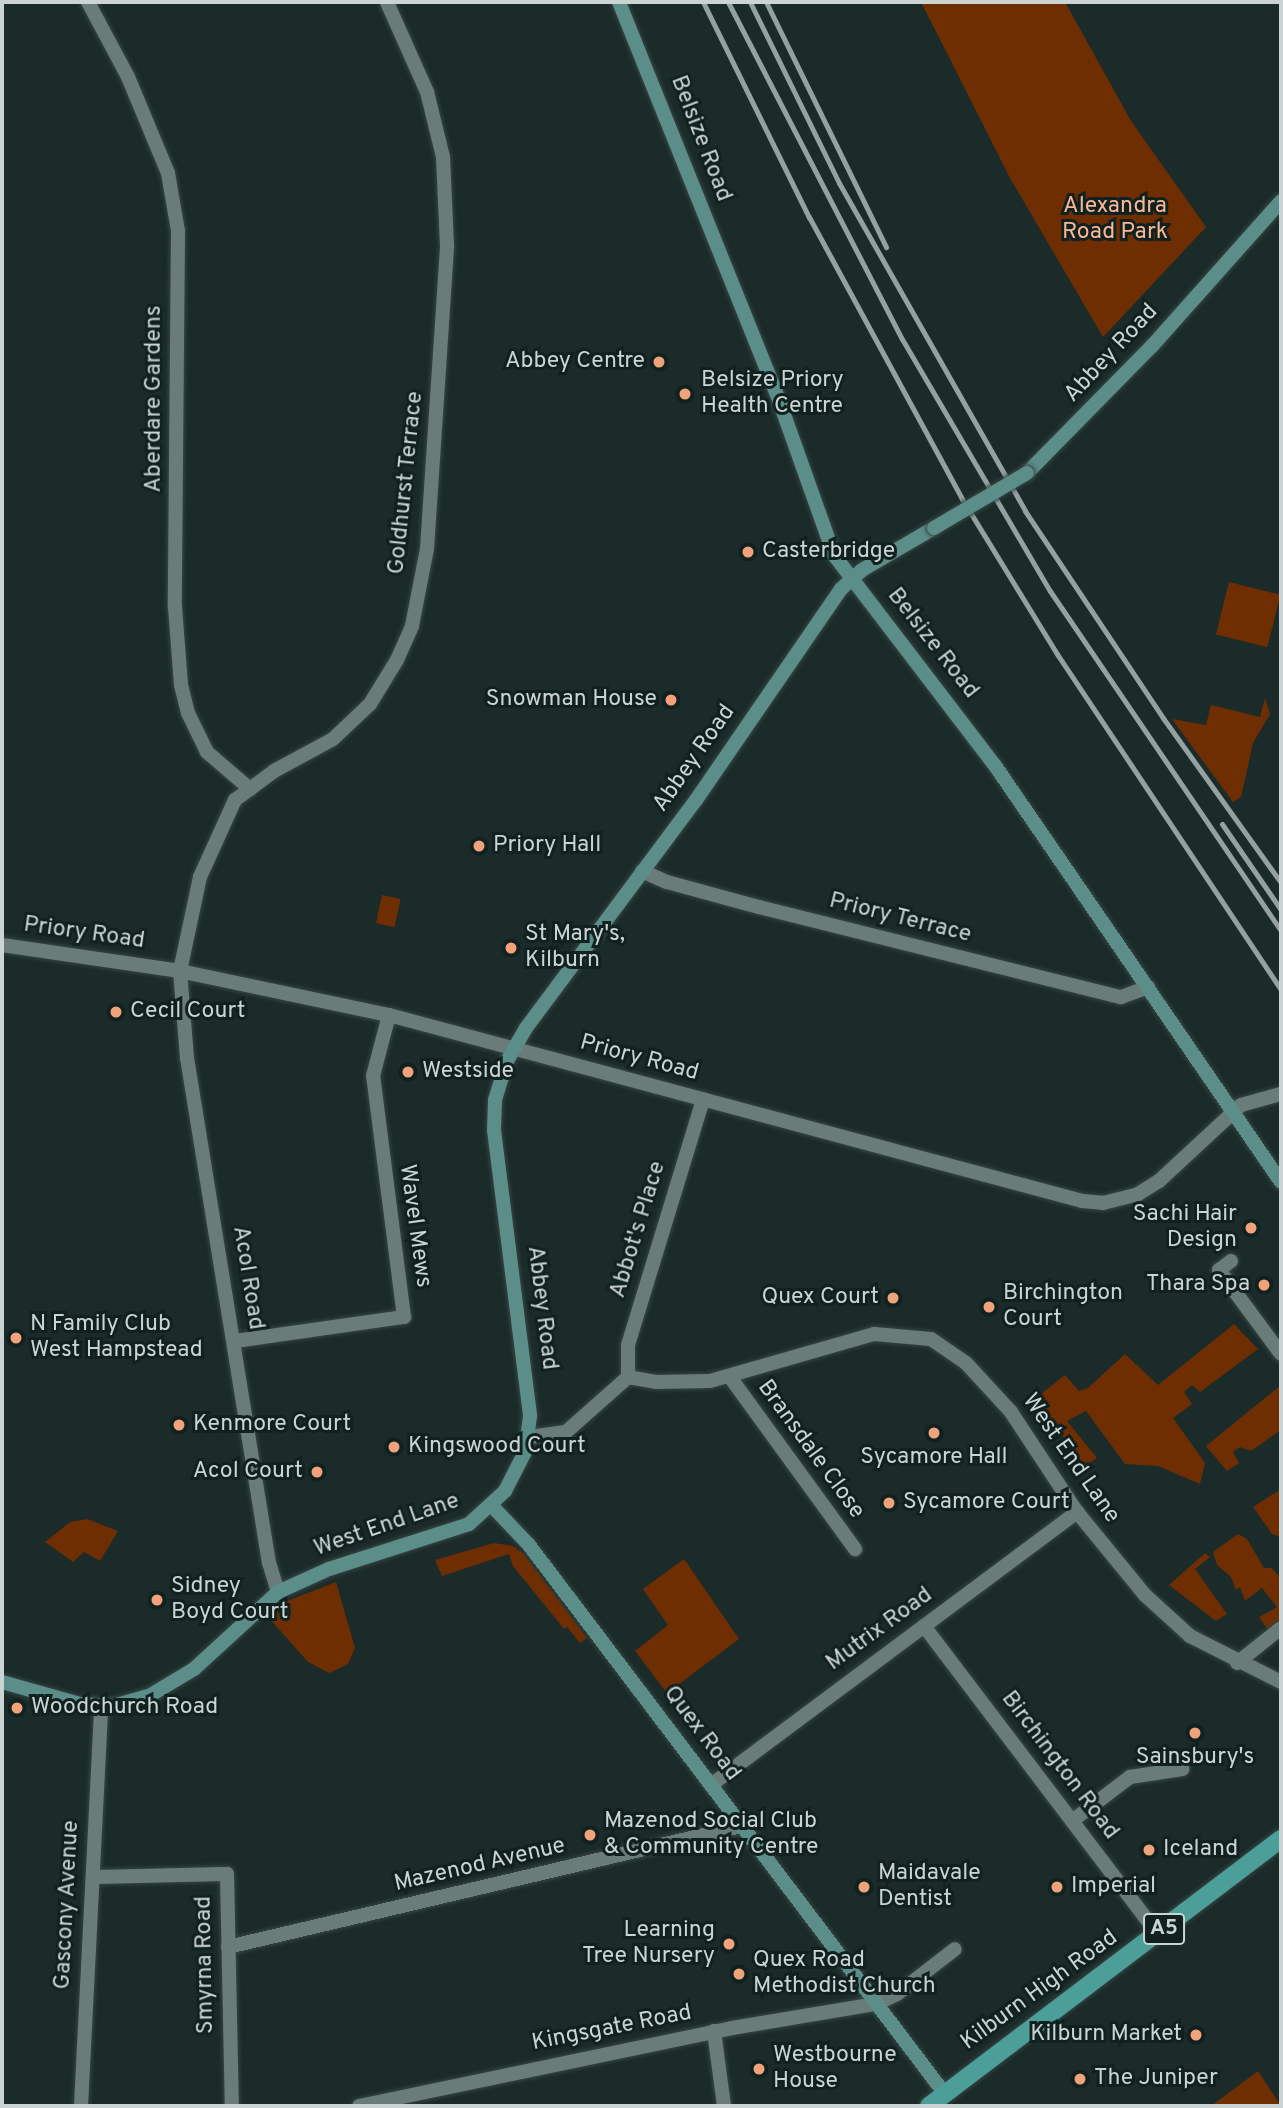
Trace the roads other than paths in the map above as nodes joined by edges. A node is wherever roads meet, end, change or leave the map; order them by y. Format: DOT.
graph roads {
  1 [pos="89,2"];
  2 [pos="387,2"];
  3 [pos="619,2"];
  4 [pos="1281,201"];
  5 [pos="851,579"];
  6 [pos="250,789"];
  7 [pos="642,871"];
  8 [pos="2,945"];
  9 [pos="180,971"];
  10 [pos="1148,986"];
  11 [pos="389,1015"];
  12 [pos="513,1049"];
  13 [pos="1281,1094"];
  14 [pos="702,1099"];
  15 [pos="1232,1114"];
  16 [pos="1281,1182"];
  17 [pos="1231,1261"];
  18 [pos="235,1341"];
  19 [pos="1281,1353"];
  20 [pos="628,1377"];
  21 [pos="730,1377"];
  22 [pos="529,1437"];
  23 [pos="492,1506"];
  24 [pos="1077,1512"];
  25 [pos="855,1549"];
  26 [pos="278,1592"];
  27 [pos="925,1626"];
  28 [pos="1281,1628"];
  29 [pos="1237,1663"];
  30 [pos="2,1682"];
  31 [pos="1281,1682"];
  32 [pos="101,1706"];
  33 [pos="1182,1769"];
  34 [pos="711,1785"];
  35 [pos="1072,1821"];
  36 [pos="742,1826"];
  37 [pos="1281,1839"];
  38 [pos="93,1878"];
  39 [pos="1158,1934"];
  40 [pos="228,1947"];
  41 [pos="955,1949"];
  42 [pos="876,2004"];
  43 [pos="714,2031"];
  44 [pos="945,2094"];
  45 [pos="81,2106"];
  46 [pos="232,2106"];
  47 [pos="359,2106"];
  48 [pos="724,2106"];
  49 [pos="929,2106"];
  1 -- 6 [label="street, Aberdare Gardens"];
  2 -- 6 [label="street, Goldhurst Terrace"];
  3 -- 5 [label="main road, Belsize Road"];
  4 -- 5 [label="main road, Abbey Road, bridge"];
  5 -- 7 [label="main road, Abbey Road"];
  5 -- 10 [label="main road, Belsize Road"];
  6 -- 9 [label="street, Goldhurst Terrace"];
  7 -- 10 [label="street, Priory Terrace"];
  7 -- 12 [label="main road, Abbey Road"];
  8 -- 9 [label="street, Priory Road"];
  9 -- 11 [label="street, Priory Road"];
  9 -- 18 [label="street, Acol Road"];
  10 -- 15 [label="main road, Belsize Road"];
  11 -- 12 [label="street, Priory Road"];
  11 -- 18 [label="street, Wavel Mews"];
  12 -- 14 [label="street, Priory Road"];
  12 -- 22 [label="main road, Abbey Road"];
  13 -- 15 [label="street, Priory Road"];
  14 -- 15 [label="street, Priory Road"];
  14 -- 20 [label="street, Abbot's Place"];
  15 -- 16 [label="main road, Belsize Road"];
  17 -- 19 [label="street"];
  18 -- 26 [label="street, Acol Road"];
  20 -- 21 [label="street, West End Lane"];
  20 -- 22 [label="street"];
  21 -- 24 [label="street, West End Lane"];
  21 -- 25 [label="street, Bransdale Close"];
  22 -- 23 [label="main road, Abbey Road"];
  23 -- 26 [label="main road, West End Lane"];
  23 -- 34 [label="main road, Quex Road"];
  24 -- 27 [label="street, Mutrix Road"];
  24 -- 29 [label="street, West End Lane"];
  26 -- 32 [label="main road, West End Lane"];
  27 -- 34 [label="street, Mutrix Road"];
  27 -- 35 [label="street, Birchington Road"];
  28 -- 29 [label="street"];
  29 -- 31 [label="street, West End Lane"];
  30 -- 32 [label="main road, West End Lane"];
  32 -- 38 [label="street, Gascony Avenue"];
  33 -- 35 [label="street"];
  34 -- 36 [label="main road, Quex Road"];
  35 -- 39 [label="street, Birchington Road"];
  36 -- 40 [label="street, Mazenod Avenue"];
  36 -- 42 [label="main road, Quex Road"];
  37 -- 39 [label="main road, Kilburn High Road / A5"];
  38 -- 40 [label="street, Smyrna Road"];
  38 -- 45 [label="street, Gascony Avenue"];
  39 -- 44 [label="main road, Kilburn High Road / A5"];
  40 -- 46 [label="street, Smyrna Road"];
  41 -- 42 [label="street"];
  42 -- 43 [label="street, Kingsgate Road"];
  42 -- 44 [label="main road, Quex Road"];
  43 -- 47 [label="street, Kingsgate Road"];
  43 -- 48 [label="street"];
  44 -- 49 [label="main road, Kilburn High Road / A5"];
}
